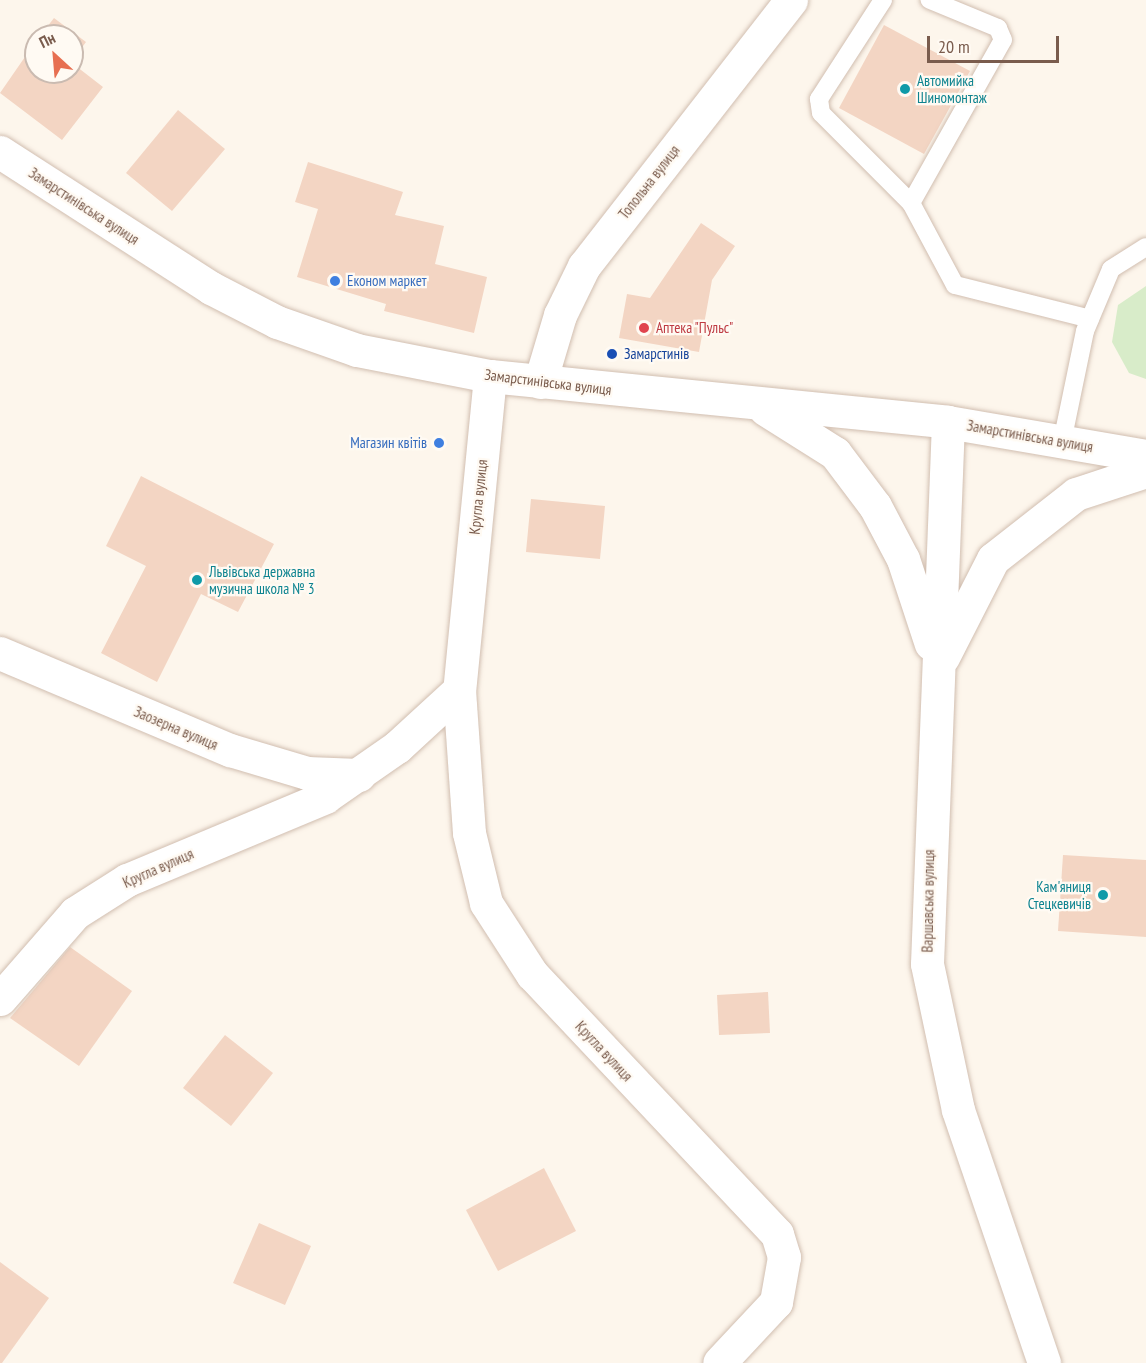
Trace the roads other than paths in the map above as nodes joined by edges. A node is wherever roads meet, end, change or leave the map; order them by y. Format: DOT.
graph roads {
  1 [pos="791,0"];
  2 [pos="883,0"];
  3 [pos="930,0"];
  4 [pos="0,152"];
  5 [pos="911,203"];
  6 [pos="1146,247"];
  7 [pos="1090,319"];
  8 [pos="490,376"];
  9 [pos="540,382"];
  10 [pos="758,405"];
  11 [pos="948,422"];
  12 [pos="1062,442"];
  13 [pos="1146,456"];
  14 [pos="1146,471"];
  15 [pos="0,653"];
  16 [pos="938,666"];
  17 [pos="459,690"];
  18 [pos="359,775"];
  19 [pos="0,999"];
  20 [pos="719,1363"];
  21 [pos="1044,1363"];
  1 -- 9 [label="main road, Топольна вулиця"];
  2 -- 5 [label="lane"];
  3 -- 5 [label="lane"];
  4 -- 8 [label="main road, Замарстинівська вулиця"];
  5 -- 7 [label="lane"];
  6 -- 7 [label="lane"];
  7 -- 12 [label="lane"];
  8 -- 9 [label="main road, Замарстинівська вулиця"];
  8 -- 17 [label="main road, Кругла вулиця"];
  9 -- 10 [label="main road, Замарстинівська вулиця"];
  10 -- 11 [label="main road, Замарстинівська вулиця"];
  10 -- 16 [label="main road"];
  11 -- 12 [label="main road, Замарстинівська вулиця"];
  11 -- 16 [label="main road, Варшавська вулиця"];
  12 -- 13 [label="main road, Замарстинівська вулиця"];
  14 -- 16 [label="main road"];
  15 -- 18 [label="main road, Заозерна вулиця"];
  16 -- 21 [label="main road, Варшавська вулиця"];
  17 -- 18 [label="main road, Кругла вулиця"];
  17 -- 20 [label="main road, Кругла вулиця"];
  18 -- 19 [label="main road, Кругла вулиця"];
}
